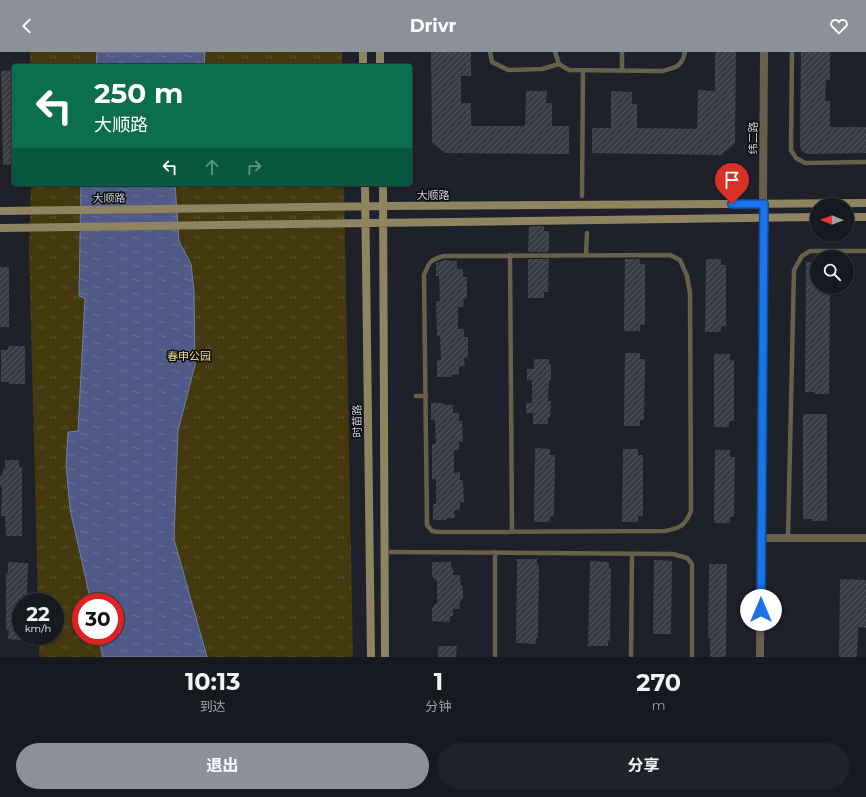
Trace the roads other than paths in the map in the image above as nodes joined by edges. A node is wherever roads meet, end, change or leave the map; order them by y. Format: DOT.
graph roads {
  1 [pos="363,52"];
  2 [pos="380,52"];
  3 [pos="490,52"];
  4 [pos="555,52"];
  5 [pos="622,52"];
  6 [pos="685,52"];
  7 [pos="764,52"];
  8 [pos="792,52"];
  9 [pos="363,64"];
  10 [pos="380,64"];
  11 [pos="559,64"];
  12 [pos="583,71"];
  13 [pos="622,71"];
  14 [pos="866,162"];
  15 [pos="365,186"];
  16 [pos="383,186"];
  17 [pos="582,196"];
  18 [pos="866,203"];
  19 [pos="764,204"];
  20 [pos="365,206"];
  21 [pos="383,206"];
  22 [pos="0,211"];
  23 [pos="854,217"];
  24 [pos="866,217"];
  25 [pos="764,218"];
  26 [pos="810,218"];
  27 [pos="366,222"];
  28 [pos="0,228"];
  29 [pos="587,233"];
  30 [pos="866,251"];
  31 [pos="510,255"];
  32 [pos="586,255"];
  33 [pos="416,396"];
  34 [pos="426,396"];
  35 [pos="512,532"];
  36 [pos="767,538"];
  37 [pos="788,538"];
  38 [pos="866,538"];
  39 [pos="391,552"];
  40 [pos="496,552"];
  41 [pos="632,554"];
  42 [pos="371,657"];
  43 [pos="385,657"];
  44 [pos="495,657"];
  45 [pos="631,657"];
  46 [pos="692,657"];
  47 [pos="760,657"];
  1 -- 9 [label="street"];
  2 -- 10 [label="street"];
  3 -- 11 [label="lane"];
  4 -- 11 [label="lane"];
  5 -- 13 [label="lane"];
  6 -- 13 [label="lane"];
  7 -- 19 [label="street, 纬二路"];
  8 -- 14 [label="lane"];
  11 -- 12 [label="lane"];
  12 -- 13 [label="lane"];
  12 -- 17 [label="lane"];
  15 -- 20 [label="street, 时苗路"];
  16 -- 21 [label="street"];
  18 -- 19 [label="street, 大顺路"];
  19 -- 21 [label="street, 大顺路"];
  19 -- 25 [label="street, 纬二路"];
  20 -- 21 [label="street, 大顺路"];
  20 -- 22 [label="street, 大顺路"];
  20 -- 27 [label="street, 时苗路"];
  21 -- 43 [label="street"];
  23 -- 24 [label="street"];
  25 -- 26 [label="street"];
  25 -- 27 [label="street"];
  25 -- 47 [label="street, 纬二路"];
  27 -- 28 [label="street"];
  27 -- 42 [label="street, 时苗路"];
  29 -- 32 [label="lane"];
  30 -- 37 [label="lane"];
  31 -- 32 [label="lane"];
  31 -- 34 [label="lane"];
  31 -- 35 [label="lane"];
  32 -- 35 [label="lane"];
  33 -- 34 [label="lane"];
  34 -- 35 [label="lane"];
  36 -- 37 [label="street"];
  37 -- 38 [label="street"];
  39 -- 40 [label="lane"];
  40 -- 41 [label="lane"];
  40 -- 44 [label="lane"];
  41 -- 45 [label="lane"];
  41 -- 46 [label="lane"];
}
